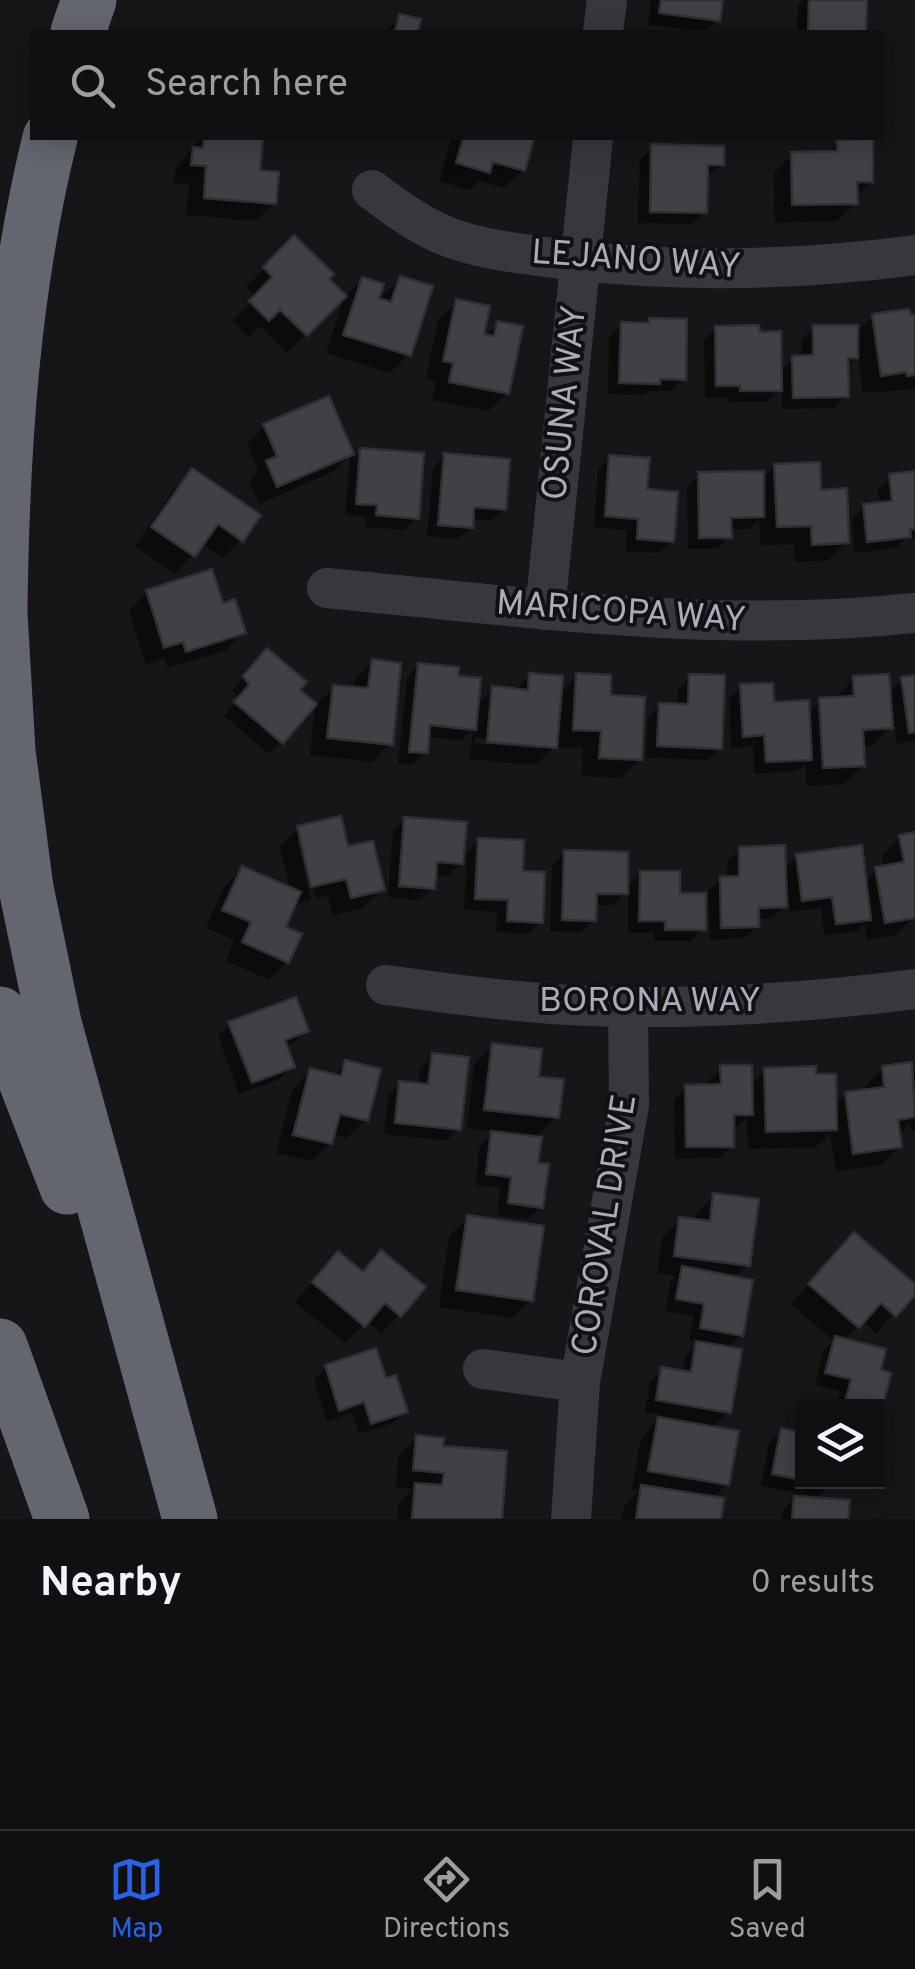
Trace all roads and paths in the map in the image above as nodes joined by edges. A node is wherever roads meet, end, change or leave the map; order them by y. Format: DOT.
graph roads {
  1 [pos="89,0"];
  2 [pos="606,0"];
  3 [pos="79,30"];
  4 [pos="603,30"];
  5 [pos="50,140"];
  6 [pos="592,140"];
  7 [pos="372,190"];
  8 [pos="915,255"];
  9 [pos="580,261"];
  10 [pos="328,588"];
  11 [pos="545,610"];
  12 [pos="0,611"];
  13 [pos="915,613"];
  14 [pos="386,986"];
  15 [pos="915,989"];
  16 [pos="628,1008"];
  17 [pos="0,1014"];
  18 [pos="0,1346"];
  19 [pos="483,1369"];
  20 [pos="580,1382"];
  21 [pos="173,1460"];
  22 [pos="62,1519"];
  23 [pos="190,1519"];
  24 [pos="571,1519"];
  1 -- 3 [label="highway"];
  2 -- 4 [label="street"];
  5 -- 12 [label="highway"];
  6 -- 9 [label="street, OSUNA WAY"];
  7 -- 9 [label="street, LEJANO WAY"];
  8 -- 9 [label="street, LEJANO WAY"];
  9 -- 11 [label="street, OSUNA WAY"];
  10 -- 11 [label="street, MARICOPA WAY"];
  11 -- 13 [label="street, MARICOPA WAY"];
  12 -- 21 [label="highway"];
  14 -- 16 [label="street, BORONA WAY"];
  15 -- 16 [label="street, BORONA WAY"];
  16 -- 20 [label="street, COROVAL DRIVE"];
  17 -- 21 [label="highway"];
  18 -- 22 [label="highway"];
  19 -- 20 [label="street, COROVAL DRIVE"];
  20 -- 24 [label="street, COROVAL DRIVE"];
  21 -- 23 [label="highway"];
}
